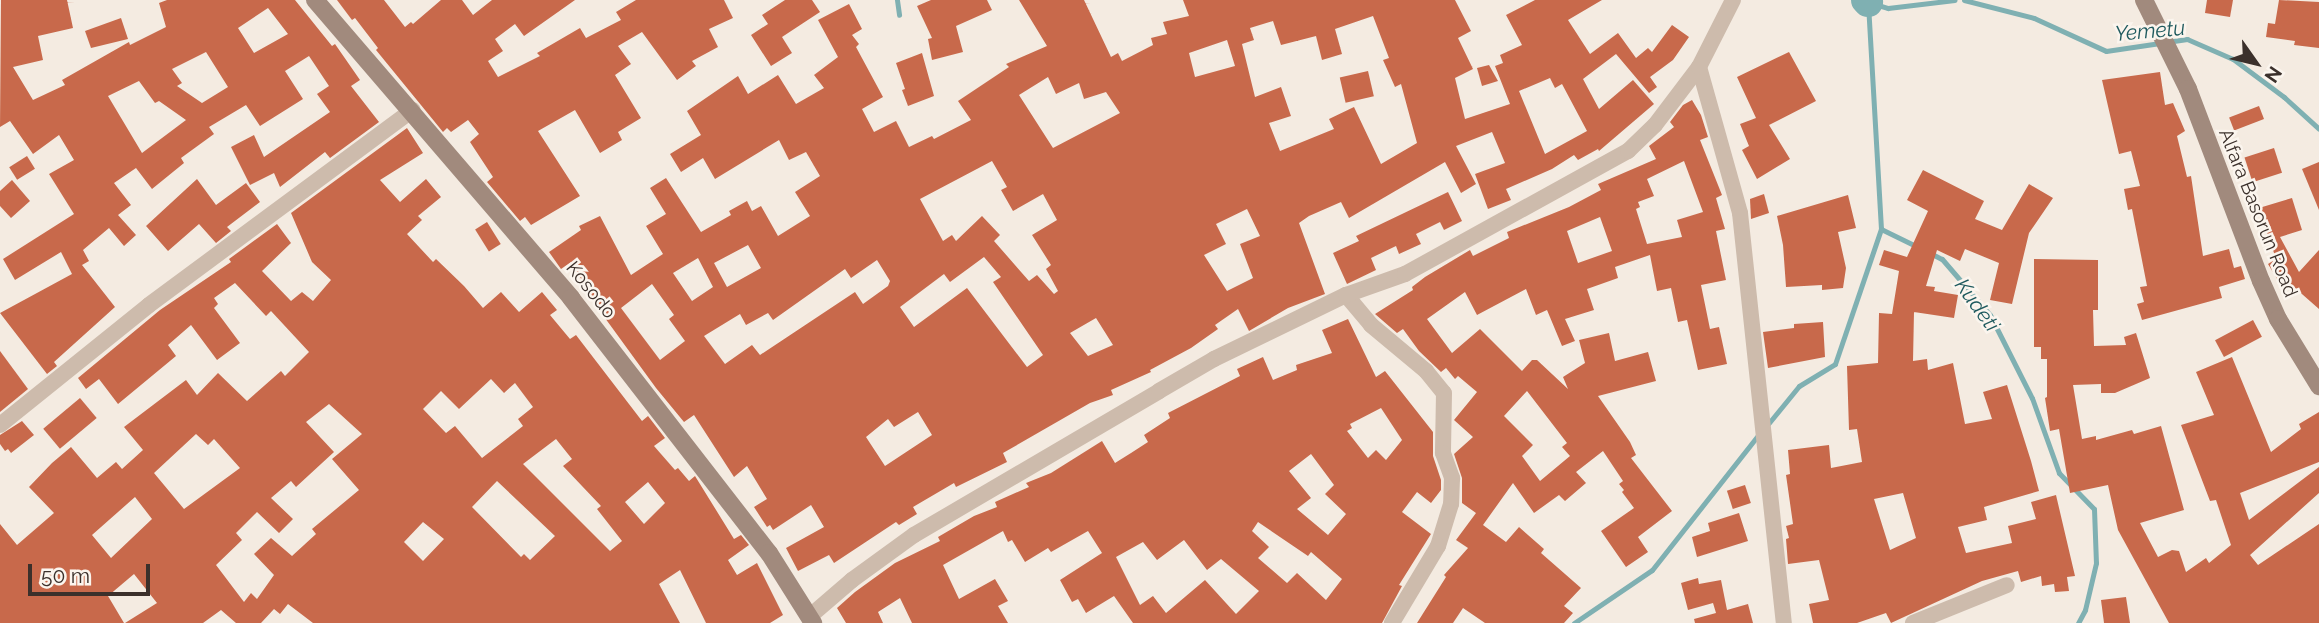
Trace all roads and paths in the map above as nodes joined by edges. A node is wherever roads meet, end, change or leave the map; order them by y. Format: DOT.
graph roads {
  1 [pos="315,0"];
  2 [pos="1733,0"];
  3 [pos="2146,3"];
  4 [pos="1699,67"];
  5 [pos="413,110"];
  6 [pos="1346,295"];
  7 [pos="2319,386"];
  8 [pos="0,425"];
  9 [pos="2007,585"];
  10 [pos="808,621"];
  11 [pos="1392,623"];
  12 [pos="1784,623"];
  13 [pos="1913,623"];
  1 -- 5 [label="main road, Kosodo"];
  2 -- 4 [label="street"];
  3 -- 7 [label="main road, Alfara Basorun Road"];
  4 -- 6 [label="street"];
  4 -- 12 [label="street"];
  5 -- 8 [label="street"];
  5 -- 10 [label="main road, Kosodo"];
  6 -- 10 [label="street"];
  6 -- 11 [label="street"];
  9 -- 13 [label="street"];
}
